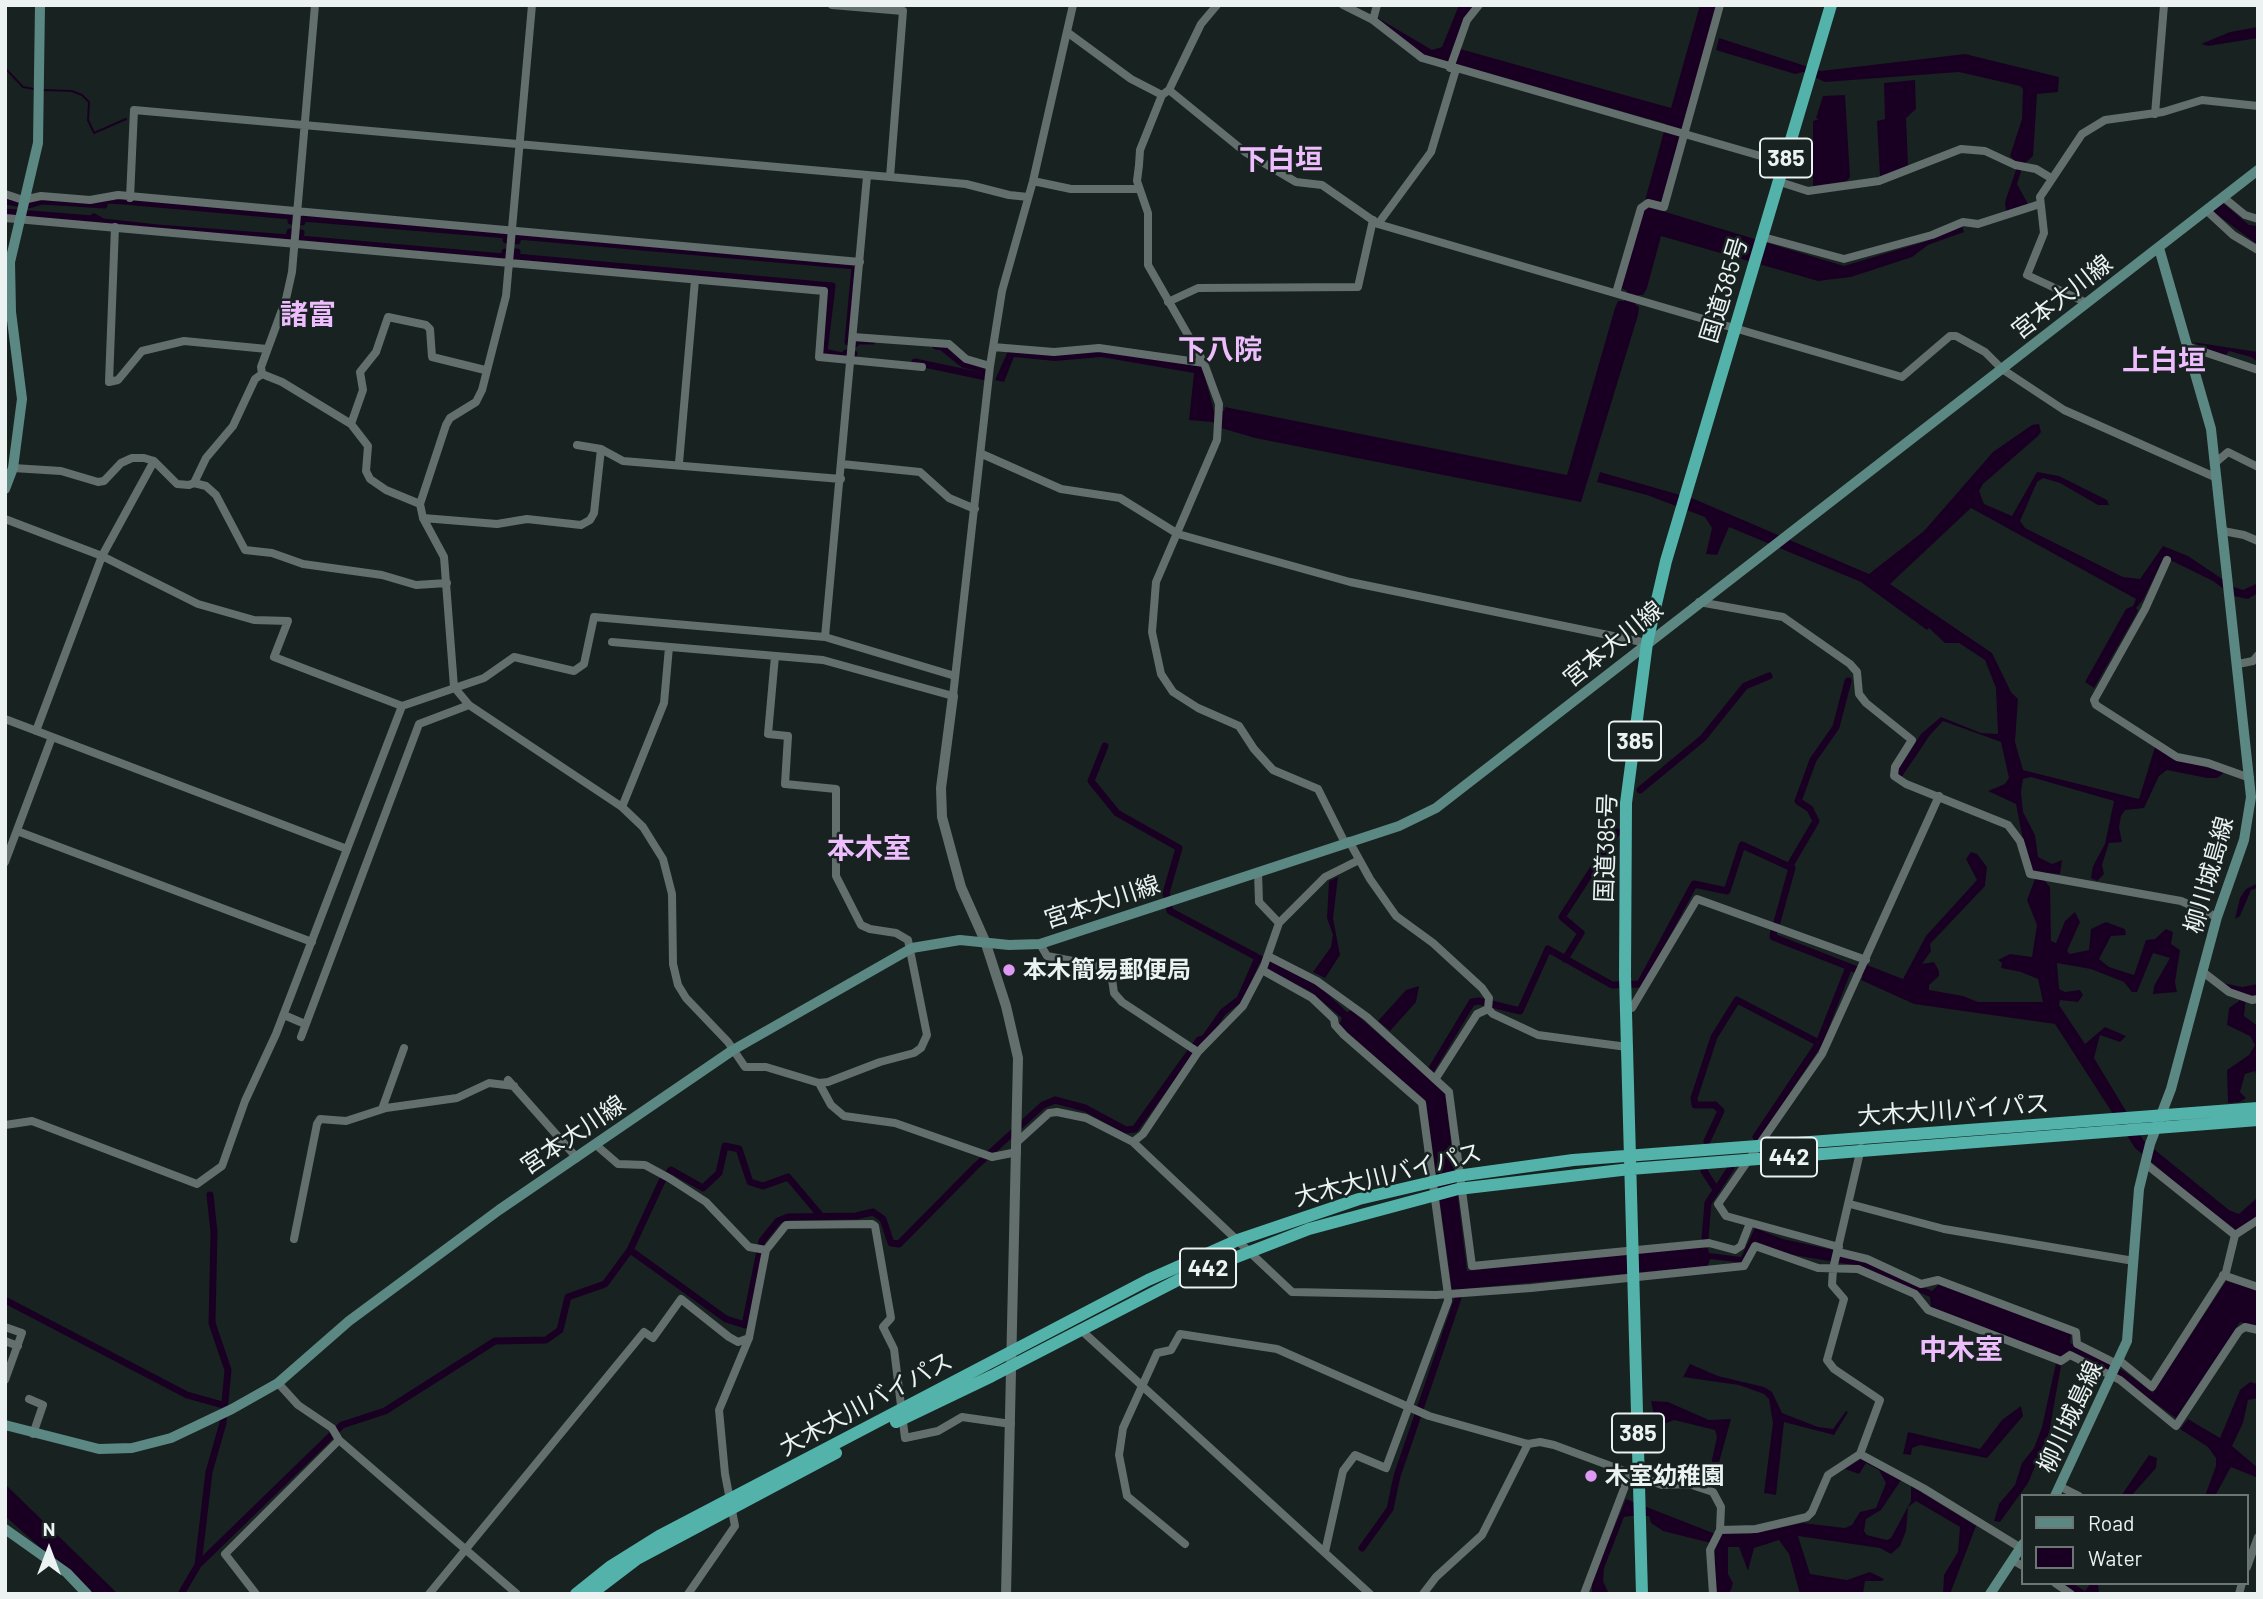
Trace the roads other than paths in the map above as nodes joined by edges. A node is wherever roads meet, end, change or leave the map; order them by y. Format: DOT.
graph roads {
  1 [pos="40,5"];
  2 [pos="315,5"];
  3 [pos="532,5"];
  4 [pos="832,5"];
  5 [pos="1073,5"];
  6 [pos="1217,5"];
  7 [pos="1343,5"];
  8 [pos="1377,5"];
  9 [pos="1479,5"];
  10 [pos="1720,5"];
  11 [pos="1831,5"];
  12 [pos="2164,5"];
  13 [pos="1373,20"];
  14 [pos="1067,32"];
  15 [pos="1453,69"];
  16 [pos="1166,92"];
  17 [pos="2258,106"];
  18 [pos="2155,114"];
  19 [pos="305,126"];
  20 [pos="1685,136"];
  21 [pos="521,145"];
  22 [pos="1785,163"];
  23 [pos="2258,170"];
  24 [pos="867,176"];
  25 [pos="890,177"];
  26 [pos="2051,178"];
  27 [pos="1033,181"];
  28 [pos="1780,182"];
  29 [pos="1139,189"];
  30 [pos="5,194"];
  31 [pos="1028,197"];
  32 [pos="2223,197"];
  33 [pos="130,198"];
  34 [pos="22,201"];
  35 [pos="2040,204"];
  36 [pos="2206,209"];
  37 [pos="297,213"];
  38 [pos="5,218"];
  39 [pos="18,218"];
  40 [pos="2258,219"];
  41 [pos="1376,222"];
  42 [pos="115,227"];
  43 [pos="512,236"];
  44 [pos="1763,237"];
  45 [pos="295,242"];
  46 [pos="2160,248"];
  47 [pos="2258,250"];
  48 [pos="510,259"];
  49 [pos="860,262"];
  50 [pos="695,280"];
  51 [pos="1618,294"];
  52 [pos="1168,302"];
  53 [pos="2087,303"];
  54 [pos="1734,328"];
  55 [pos="853,339"];
  56 [pos="993,347"];
  57 [pos="2189,347"];
  58 [pos="267,349"];
  59 [pos="850,358"];
  60 [pos="1204,363"];
  61 [pos="990,366"];
  62 [pos="922,367"];
  63 [pos="2002,369"];
  64 [pos="485,370"];
  65 [pos="2258,370"];
  66 [pos="262,373"];
  67 [pos="351,424"];
  68 [pos="577,445"];
  69 [pos="601,449"];
  70 [pos="982,454"];
  71 [pos="154,461"];
  72 [pos="679,463"];
  73 [pos="2215,463"];
  74 [pos="842,464"];
  75 [pos="2258,467"];
  76 [pos="13,468"];
  77 [pos="2217,478"];
  78 [pos="841,479"];
  79 [pos="194,483"];
  80 [pos="6,484"];
  81 [pos="420,504"];
  82 [pos="975,509"];
  83 [pos="5,519"];
  84 [pos="423,519"];
  85 [pos="2223,531"];
  86 [pos="1178,534"];
  87 [pos="2258,541"];
  88 [pos="102,556"];
  89 [pos="2167,560"];
  90 [pos="447,583"];
  91 [pos="1699,602"];
  92 [pos="825,637"];
  93 [pos="612,642"];
  94 [pos="1647,643"];
  95 [pos="669,647"];
  96 [pos="775,656"];
  97 [pos="2258,656"];
  98 [pos="2238,664"];
  99 [pos="955,676"];
  100 [pos="454,687"];
  101 [pos="953,696"];
  102 [pos="465,701"];
  103 [pos="402,706"];
  104 [pos="5,719"];
  105 [pos="36,731"];
  106 [pos="52,737"];
  107 [pos="2250,778"];
  108 [pos="1939,796"];
  109 [pos="622,807"];
  110 [pos="17,831"];
  111 [pos="1347,842"];
  112 [pos="347,849"];
  113 [pos="1359,860"];
  114 [pos="5,862"];
  115 [pos="1258,872"];
  116 [pos="2217,917"];
  117 [pos="1279,923"];
  118 [pos="985,941"];
  119 [pos="312,942"];
  120 [pos="1040,944"];
  121 [pos="912,947"];
  122 [pos="1865,962"];
  123 [pos="1265,963"];
  124 [pos="2203,972"];
  125 [pos="2258,999"];
  126 [pos="1488,1003"];
  127 [pos="1626,1003"];
  128 [pos="295,1020"];
  129 [pos="300,1037"];
  130 [pos="1627,1047"];
  131 [pos="404,1048"];
  132 [pos="1194,1049"];
  133 [pos="733,1050"];
  134 [pos="1436,1078"];
  135 [pos="819,1083"];
  136 [pos="2258,1108"];
  137 [pos="382,1109"];
  138 [pos="2162,1114"];
  139 [pos="2229,1116"];
  140 [pos="2258,1120"];
  141 [pos="5,1125"];
  142 [pos="2155,1129"];
  143 [pos="1861,1138"];
  144 [pos="1133,1142"];
  145 [pos="1017,1143"];
  146 [pos="596,1145"];
  147 [pos="1761,1145"];
  148 [pos="1861,1152"];
  149 [pos="577,1158"];
  150 [pos="1750,1160"];
  151 [pos="2146,1162"];
  152 [pos="1629,1163"];
  153 [pos="1459,1182"];
  154 [pos="1435,1187"];
  155 [pos="1850,1204"];
  156 [pos="2258,1220"];
  157 [pos="1749,1223"];
  158 [pos="2235,1235"];
  159 [pos="294,1240"];
  160 [pos="1238,1240"];
  161 [pos="762,1249"];
  162 [pos="1633,1249"];
  163 [pos="1250,1250"];
  164 [pos="1838,1250"];
  165 [pos="2134,1261"];
  166 [pos="1833,1269"];
  167 [pos="1633,1275"];
  168 [pos="2223,1275"];
  169 [pos="2258,1287"];
  170 [pos="1448,1295"];
  171 [pos="5,1327"];
  172 [pos="1081,1330"];
  173 [pos="2258,1330"];
  174 [pos="749,1338"];
  175 [pos="5,1342"];
  176 [pos="18,1346"];
  177 [pos="1013,1350"];
  178 [pos="8,1363"];
  179 [pos="1013,1365"];
  180 [pos="2115,1369"];
  181 [pos="991,1370"];
  182 [pos="5,1380"];
  183 [pos="278,1382"];
  184 [pos="1143,1387"];
  185 [pos="29,1399"];
  186 [pos="1409,1408"];
  187 [pos="902,1414"];
  188 [pos="1011,1424"];
  189 [pos="5,1425"];
  190 [pos="33,1434"];
  191 [pos="336,1434"];
  192 [pos="1528,1444"];
  193 [pos="1860,1454"];
  194 [pos="1635,1476"];
  195 [pos="2058,1491"];
  196 [pos="732,1503"];
  197 [pos="5,1529"];
  198 [pos="1720,1530"];
  199 [pos="2258,1537"];
  200 [pos="1185,1544"];
  201 [pos="2022,1546"];
  202 [pos="465,1550"];
  203 [pos="1325,1552"];
  204 [pos="2012,1560"];
  205 [pos="2249,1562"];
  206 [pos="2022,1565"];
  207 [pos="87,1594"];
  208 [pos="256,1594"];
  209 [pos="429,1594"];
  210 [pos="517,1594"];
  211 [pos="576,1594"];
  212 [pos="592,1594"];
  213 [pos="688,1594"];
  214 [pos="1006,1594"];
  215 [pos="1370,1594"];
  216 [pos="1423,1594"];
  217 [pos="1584,1594"];
  218 [pos="1642,1594"];
  219 [pos="1713,1594"];
  220 [pos="1990,1594"];
  1 -- 34 [label="main road"];
  2 -- 19 [label="street"];
  3 -- 21 [label="street"];
  4 -- 25 [label="street"];
  5 -- 14 [label="street"];
  6 -- 16 [label="street"];
  7 -- 13 [label="street"];
  8 -- 13 [label="street"];
  9 -- 15 [label="street"];
  10 -- 20 [label="street"];
  11 -- 22 [label="highway, 国道385号 / 385"];
  12 -- 18 [label="street"];
  13 -- 15 [label="street"];
  14 -- 16 [label="street"];
  14 -- 27 [label="street"];
  15 -- 20 [label="street"];
  15 -- 41 [label="street"];
  16 -- 29 [label="street"];
  16 -- 41 [label="street"];
  17 -- 18 [label="street"];
  18 -- 26 [label="street"];
  19 -- 21 [label="street"];
  19 -- 33 [label="street"];
  19 -- 37 [label="street"];
  20 -- 22 [label="street"];
  20 -- 51 [label="street"];
  21 -- 24 [label="street"];
  21 -- 43 [label="street"];
  22 -- 28 [label="highway, 国道385号 / 385"];
  23 -- 32 [label="main road"];
  24 -- 25 [label="street"];
  24 -- 49 [label="street"];
  25 -- 31 [label="street"];
  26 -- 28 [label="street"];
  26 -- 35 [label="street"];
  27 -- 29 [label="street"];
  27 -- 31 [label="street"];
  28 -- 44 [label="highway, 国道385号 / 385"];
  29 -- 52 [label="street"];
  30 -- 34 [label="street"];
  31 -- 56 [label="street"];
  32 -- 36 [label="main road"];
  32 -- 40 [label="street"];
  33 -- 34 [label="street"];
  33 -- 37 [label="street"];
  34 -- 39 [label="main road"];
  35 -- 44 [label="street"];
  35 -- 53 [label="street"];
  36 -- 46 [label="main road"];
  36 -- 47 [label="street"];
  37 -- 43 [label="street"];
  37 -- 45 [label="street"];
  38 -- 39 [label="street"];
  39 -- 42 [label="street"];
  39 -- 76 [label="main road"];
  41 -- 51 [label="street"];
  41 -- 52 [label="street"];
  42 -- 45 [label="street"];
  42 -- 58 [label="street"];
  43 -- 48 [label="street"];
  43 -- 49 [label="street"];
  44 -- 54 [label="highway, 国道385号 / 385"];
  45 -- 48 [label="street"];
  45 -- 58 [label="street"];
  46 -- 53 [label="main road, 宮本大川線"];
  46 -- 57 [label="main road, 柳川城島線"];
  48 -- 50 [label="street"];
  48 -- 64 [label="street"];
  49 -- 55 [label="street"];
  50 -- 59 [label="street"];
  50 -- 72 [label="street"];
  51 -- 54 [label="street"];
  52 -- 60 [label="street"];
  53 -- 63 [label="main road, 宮本大川線"];
  54 -- 63 [label="street"];
  54 -- 94 [label="highway, 国道385号 / 385"];
  55 -- 59 [label="street"];
  55 -- 61 [label="street"];
  56 -- 60 [label="street"];
  56 -- 61 [label="street"];
  57 -- 65 [label="street"];
  57 -- 73 [label="main road, 柳川城島線"];
  58 -- 66 [label="street"];
  59 -- 62 [label="street"];
  59 -- 74 [label="street"];
  60 -- 86 [label="street"];
  61 -- 70 [label="street"];
  63 -- 77 [label="street"];
  63 -- 91 [label="main road, 宮本大川線"];
  64 -- 67 [label="street"];
  64 -- 81 [label="street"];
  66 -- 67 [label="street"];
  66 -- 79 [label="street"];
  67 -- 81 [label="street"];
  68 -- 69 [label="street"];
  69 -- 72 [label="street"];
  69 -- 84 [label="street"];
  70 -- 82 [label="street"];
  70 -- 86 [label="street"];
  71 -- 76 [label="street"];
  71 -- 79 [label="street"];
  71 -- 88 [label="street"];
  72 -- 78 [label="street"];
  73 -- 75 [label="street"];
  73 -- 77 [label="main road, 柳川城島線"];
  74 -- 78 [label="street"];
  74 -- 82 [label="street"];
  76 -- 80 [label="main road"];
  77 -- 85 [label="main road, 柳川城島線"];
  78 -- 92 [label="street"];
  79 -- 90 [label="street"];
  81 -- 84 [label="street"];
  82 -- 99 [label="street"];
  83 -- 88 [label="street"];
  84 -- 90 [label="street"];
  85 -- 87 [label="street"];
  85 -- 98 [label="main road, 柳川城島線"];
  86 -- 94 [label="street"];
  86 -- 111 [label="street"];
  88 -- 103 [label="street"];
  88 -- 105 [label="street"];
  89 -- 107 [label="street"];
  90 -- 100 [label="street"];
  91 -- 94 [label="main road, 宮本大川線"];
  91 -- 108 [label="street"];
  92 -- 99 [label="street"];
  92 -- 100 [label="street"];
  93 -- 95 [label="street"];
  94 -- 111 [label="main road, 宮本大川線"];
  94 -- 127 [label="highway, 国道385号 / 385"];
  95 -- 96 [label="street"];
  95 -- 109 [label="street"];
  96 -- 101 [label="street"];
  96 -- 121 [label="street"];
  97 -- 98 [label="street"];
  98 -- 107 [label="main road, 柳川城島線"];
  99 -- 101 [label="street"];
  100 -- 102 [label="street"];
  100 -- 103 [label="street"];
  101 -- 118 [label="street"];
  102 -- 109 [label="street"];
  102 -- 128 [label="street"];
  103 -- 112 [label="street"];
  104 -- 105 [label="street"];
  105 -- 106 [label="street"];
  106 -- 110 [label="street"];
  106 -- 112 [label="street"];
  107 -- 116 [label="main road, 柳川城島線"];
  108 -- 116 [label="street"];
  108 -- 122 [label="street"];
  109 -- 133 [label="street"];
  110 -- 114 [label="street"];
  110 -- 119 [label="street"];
  111 -- 113 [label="street"];
  111 -- 115 [label="main road, 宮本大川線"];
  112 -- 119 [label="street"];
  113 -- 117 [label="street"];
  113 -- 126 [label="street"];
  115 -- 117 [label="street"];
  115 -- 120 [label="main road, 宮本大川線"];
  116 -- 124 [label="main road, 柳川城島線"];
  117 -- 123 [label="street"];
  118 -- 120 [label="main road, 宮本大川線"];
  118 -- 121 [label="main road, 宮本大川線"];
  118 -- 145 [label="street"];
  119 -- 128 [label="street"];
  120 -- 132 [label="street"];
  121 -- 133 [label="main road, 宮本大川線"];
  121 -- 135 [label="street"];
  122 -- 127 [label="street"];
  122 -- 147 [label="street"];
  123 -- 132 [label="street"];
  123 -- 134 [label="street"];
  123 -- 154 [label="street"];
  124 -- 125 [label="street"];
  124 -- 138 [label="main road, 柳川城島線"];
  126 -- 130 [label="street"];
  126 -- 134 [label="street"];
  127 -- 130 [label="highway, 国道385号 / 385"];
  128 -- 129 [label="street"];
  128 -- 141 [label="street"];
  130 -- 152 [label="highway, 国道385号 / 385"];
  131 -- 137 [label="street"];
  132 -- 144 [label="street"];
  133 -- 135 [label="street"];
  133 -- 146 [label="main road, 宮本大川線"];
  134 -- 153 [label="street"];
  135 -- 145 [label="street"];
  136 -- 139 [label="highway, 大木大川バイパス / 442"];
  137 -- 149 [label="street"];
  137 -- 159 [label="street"];
  138 -- 139 [label="highway, 大木大川バイパス / 442"];
  138 -- 142 [label="main road, 柳川城島線"];
  138 -- 143 [label="highway, 大木大川バイパス / 442"];
  139 -- 140 [label="highway, 大木大川バイパス / 442"];
  139 -- 142 [label="highway, 大木大川バイパス / 442"];
  142 -- 148 [label="highway, 大木大川バイパス / 442"];
  142 -- 151 [label="main road, 柳川城島線"];
  143 -- 147 [label="highway, 大木大川バイパス / 442"];
  143 -- 148 [label="street"];
  144 -- 145 [label="street"];
  144 -- 160 [label="street"];
  145 -- 177 [label="street"];
  146 -- 149 [label="main road, 宮本大川線"];
  146 -- 161 [label="street"];
  147 -- 150 [label="street"];
  147 -- 152 [label="highway, 大木大川バイパス / 442"];
  148 -- 150 [label="highway, 大木大川バイパス / 442"];
  148 -- 155 [label="street"];
  149 -- 183 [label="main road, 宮本大川線"];
  150 -- 152 [label="highway, 大木大川バイパス / 442"];
  150 -- 157 [label="street"];
  151 -- 158 [label="street"];
  151 -- 165 [label="main road, 柳川城島線"];
  152 -- 153 [label="highway, 大木大川バイパス / 442"];
  152 -- 162 [label="highway, 国道385号 / 385"];
  153 -- 154 [label="highway, 大木大川バイパス / 442"];
  153 -- 162 [label="street"];
  154 -- 160 [label="highway, 大木大川バイパス / 442"];
  154 -- 163 [label="highway, 大木大川バイパス / 442"];
  154 -- 170 [label="street"];
  155 -- 164 [label="street"];
  155 -- 165 [label="street"];
  156 -- 158 [label="street"];
  157 -- 162 [label="street"];
  157 -- 164 [label="street"];
  158 -- 168 [label="street"];
  160 -- 163 [label="street"];
  160 -- 177 [label="highway, 大木大川バイパス / 442"];
  161 -- 174 [label="street"];
  161 -- 187 [label="street"];
  162 -- 167 [label="highway, 国道385号 / 385"];
  163 -- 170 [label="street"];
  163 -- 172 [label="highway, 大木大川バイパス / 442"];
  164 -- 166 [label="street"];
  164 -- 180 [label="street"];
  165 -- 180 [label="main road, 柳川城島線"];
  166 -- 167 [label="street"];
  166 -- 180 [label="street"];
  166 -- 193 [label="street"];
  167 -- 170 [label="street"];
  167 -- 194 [label="highway, 国道385号 / 385"];
  168 -- 169 [label="street"];
  168 -- 180 [label="street"];
  170 -- 186 [label="street"];
  171 -- 176 [label="street"];
  172 -- 179 [label="highway, 大木大川バイパス / 442"];
  172 -- 184 [label="street"];
  173 -- 180 [label="street"];
  174 -- 196 [label="street"];
  174 -- 202 [label="street"];
  175 -- 176 [label="street"];
  176 -- 178 [label="street"];
  177 -- 179 [label="street"];
  177 -- 181 [label="highway, 大木大川バイパス / 442"];
  178 -- 182 [label="street"];
  179 -- 181 [label="highway, 大木大川バイパス / 442"];
  179 -- 188 [label="street"];
  180 -- 195 [label="main road, 柳川城島線"];
  181 -- 187 [label="highway, 大木大川バイパス / 442"];
  183 -- 190 [label="main road, 宮本大川線"];
  183 -- 191 [label="street"];
  184 -- 186 [label="street"];
  184 -- 200 [label="street"];
  184 -- 203 [label="street"];
  185 -- 190 [label="street"];
  186 -- 192 [label="street"];
  186 -- 203 [label="street"];
  187 -- 188 [label="street"];
  187 -- 196 [label="highway, 大木大川バイパス / 442"];
  188 -- 214 [label="street"];
  189 -- 190 [label="main road, 宮本大川線"];
  191 -- 202 [label="street"];
  191 -- 208 [label="street"];
  192 -- 194 [label="street"];
  192 -- 216 [label="street"];
  193 -- 198 [label="street"];
  193 -- 201 [label="street"];
  194 -- 198 [label="street"];
  194 -- 217 [label="street"];
  194 -- 218 [label="highway, 国道385号 / 385"];
  196 -- 211 [label="highway, 大木大川バイパス / 442"];
  196 -- 212 [label="highway, 大木大川バイパス / 442"];
  196 -- 213 [label="street"];
  197 -- 207 [label="main road"];
  198 -- 219 [label="street"];
  199 -- 205 [label="street"];
  201 -- 204 [label="main road"];
  202 -- 209 [label="street"];
  202 -- 210 [label="street"];
  203 -- 215 [label="street"];
  204 -- 206 [label="street"];
  204 -- 220 [label="main road"];
}
